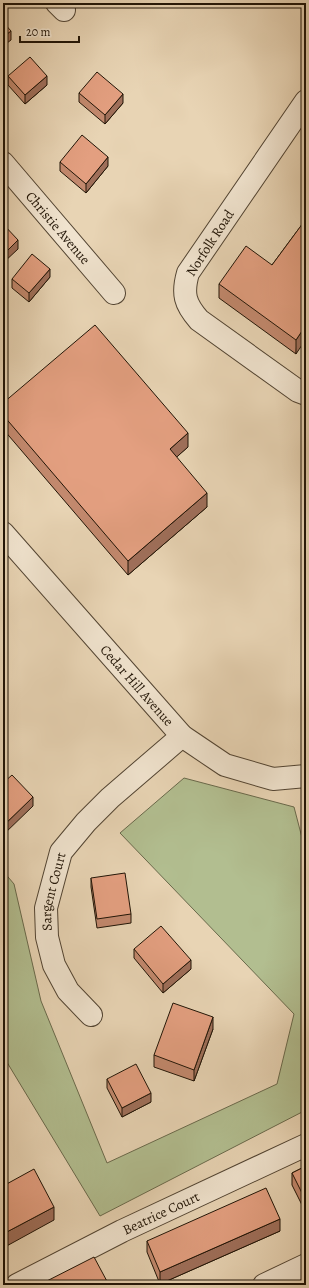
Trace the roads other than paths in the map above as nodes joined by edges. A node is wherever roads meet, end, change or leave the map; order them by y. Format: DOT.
graph roads {
  1 [pos="306,101"];
  2 [pos="3,163"];
  3 [pos="114,292"];
  4 [pos="306,394"];
  5 [pos="3,533"];
  6 [pos="182,736"];
  7 [pos="306,776"];
  8 [pos="91,1014"];
  9 [pos="306,1145"];
  10 [pos="306,1265"];
  11 [pos="18,1285"];
  12 [pos="264,1285"];
  1 -- 4 [label="street, Norfolk Road"];
  2 -- 3 [label="street, Christie Avenue"];
  5 -- 6 [label="street, Cedar Hill Avenue"];
  6 -- 7 [label="street, Cedar Hill Avenue"];
  6 -- 8 [label="street, Sargent Court"];
  9 -- 11 [label="street, Beatrice Court"];
  10 -- 12 [label="street"];
}
